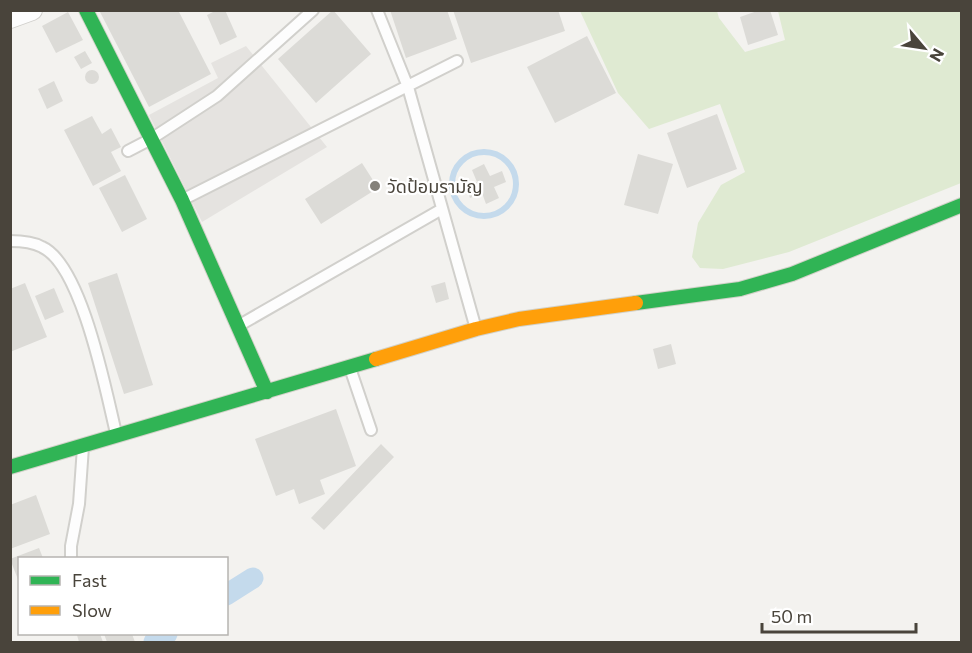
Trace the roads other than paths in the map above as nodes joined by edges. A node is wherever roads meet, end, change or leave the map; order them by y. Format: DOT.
graph roads {
  1 [pos="32,10"];
  2 [pos="86,10"];
  3 [pos="313,10"];
  4 [pos="377,10"];
  5 [pos="10,18"];
  6 [pos="457,61"];
  7 [pos="408,87"];
  8 [pos="151,139"];
  9 [pos="128,151"];
  10 [pos="182,200"];
  11 [pos="962,205"];
  12 [pos="442,209"];
  13 [pos="10,241"];
  14 [pos="238,327"];
  15 [pos="476,329"];
  16 [pos="350,367"];
  17 [pos="267,392"];
  18 [pos="371,430"];
  19 [pos="117,437"];
  20 [pos="83,446"];
  21 [pos="10,467"];
  22 [pos="71,557"];
  1 -- 5 [label="street"];
  2 -- 8 [label="main road"];
  3 -- 8 [label="lane"];
  4 -- 7 [label="lane"];
  6 -- 7 [label="lane"];
  7 -- 10 [label="lane"];
  7 -- 12 [label="lane"];
  8 -- 9 [label="lane"];
  8 -- 10 [label="main road"];
  10 -- 14 [label="main road"];
  11 -- 15 [label="main road"];
  12 -- 14 [label="lane"];
  12 -- 15 [label="lane"];
  13 -- 19 [label="lane"];
  14 -- 17 [label="main road"];
  15 -- 16 [label="main road"];
  16 -- 17 [label="main road"];
  16 -- 18 [label="lane"];
  17 -- 19 [label="main road"];
  19 -- 20 [label="main road"];
  20 -- 21 [label="main road"];
  20 -- 22 [label="lane"];
}
